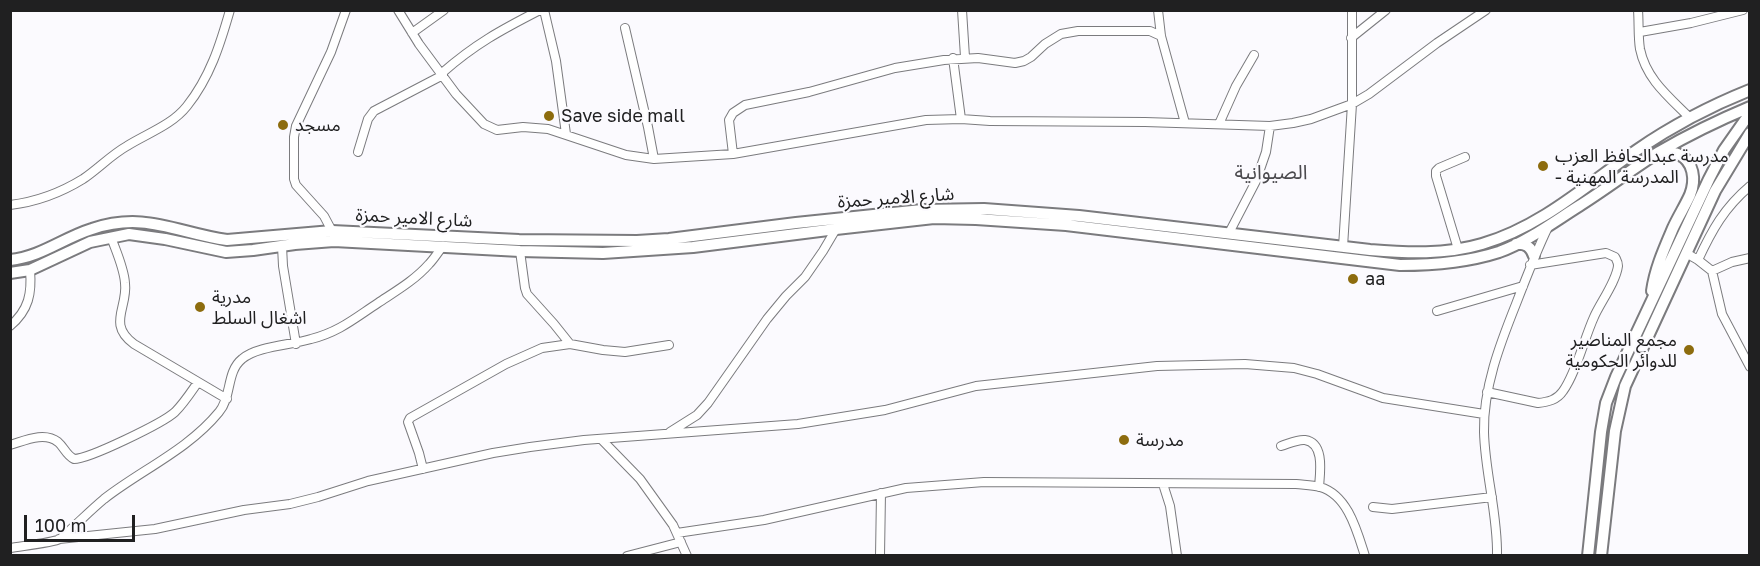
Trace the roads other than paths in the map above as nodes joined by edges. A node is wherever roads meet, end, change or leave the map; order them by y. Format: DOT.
graph roads {
  1 [pos="230,10"];
  2 [pos="398,10"];
  3 [pos="444,10"];
  4 [pos="542,10"];
  5 [pos="962,10"];
  6 [pos="1158,10"];
  7 [pos="1352,10"];
  8 [pos="1386,10"];
  9 [pos="1486,10"];
  10 [pos="1638,10"];
  11 [pos="1743,10"];
  12 [pos="346,12"];
  13 [pos="625,28"];
  14 [pos="1640,32"];
  15 [pos="412,33"];
  16 [pos="1161,36"];
  17 [pos="1351,38"];
  18 [pos="1254,55"];
  19 [pos="966,57"];
  20 [pos="954,58"];
  21 [pos="442,75"];
  22 [pos="1749,82"];
  23 [pos="1749,90"];
  24 [pos="1735,96"];
  25 [pos="1352,104"];
  26 [pos="1749,107"];
  27 [pos="1747,116"];
  28 [pos="1690,118"];
  29 [pos="961,119"];
  30 [pos="1185,123"];
  31 [pos="1219,124"];
  32 [pos="1270,126"];
  33 [pos="566,134"];
  34 [pos="1748,136"];
  35 [pos="358,152"];
  36 [pos="1659,153"];
  37 [pos="733,154"];
  38 [pos="1465,157"];
  39 [pos="654,159"];
  40 [pos="1588,185"];
  41 [pos="1749,186"];
  42 [pos="1595,196"];
  43 [pos="10,205"];
  44 [pos="1559,206"];
  45 [pos="1550,225"];
  46 [pos="836,229"];
  47 [pos="332,231"];
  48 [pos="763,233"];
  49 [pos="1230,233"];
  50 [pos="111,237"];
  51 [pos="374,237"];
  52 [pos="1516,244"];
  53 [pos="282,246"];
  54 [pos="443,246"];
  55 [pos="1343,247"];
  56 [pos="1458,249"];
  57 [pos="520,251"];
  58 [pos="1686,253"];
  59 [pos="1749,258"];
  60 [pos="10,260"];
  61 [pos="1532,260"];
  62 [pos="1698,260"];
  63 [pos="30,270"];
  64 [pos="1712,271"];
  65 [pos="10,273"];
  66 [pos="1523,286"];
  67 [pos="1651,300"];
  68 [pos="1437,311"];
  69 [pos="10,326"];
  70 [pos="296,344"];
  71 [pos="570,344"];
  72 [pos="669,345"];
  73 [pos="1749,367"];
  74 [pos="198,382"];
  75 [pos="1488,392"];
  76 [pos="227,399"];
  77 [pos="1484,414"];
  78 [pos="668,433"];
  79 [pos="602,440"];
  80 [pos="10,445"];
  81 [pos="1281,446"];
  82 [pos="423,469"];
  83 [pos="1163,484"];
  84 [pos="1319,487"];
  85 [pos="881,493"];
  86 [pos="1492,497"];
  87 [pos="1373,507"];
  88 [pos="677,533"];
  89 [pos="59,539"];
  90 [pos="681,542"];
  91 [pos="10,548"];
  92 [pos="627,555"];
  93 [pos="687,555"];
  94 [pos="880,555"];
  95 [pos="1177,555"];
  96 [pos="1365,555"];
  97 [pos="1497,555"];
  98 [pos="1588,555"];
  99 [pos="1601,555"];
  1 -- 43 [label="street"];
  2 -- 15 [label="street"];
  3 -- 15 [label="street"];
  4 -- 21 [label="street"];
  4 -- 33 [label="street"];
  5 -- 19 [label="street"];
  6 -- 16 [label="street"];
  7 -- 17 [label="street"];
  8 -- 17 [label="street"];
  9 -- 25 [label="street"];
  10 -- 14 [label="street"];
  11 -- 14 [label="street"];
  12 -- 47 [label="street"];
  13 -- 39 [label="street"];
  14 -- 28 [label="street"];
  15 -- 21 [label="street"];
  16 -- 19 [label="street"];
  16 -- 30 [label="street"];
  17 -- 25 [label="street"];
  18 -- 31 [label="street"];
  19 -- 20 [label="street"];
  20 -- 29 [label="street"];
  20 -- 37 [label="street"];
  21 -- 33 [label="street"];
  21 -- 35 [label="street"];
  22 -- 24 [label="main road"];
  23 -- 24 [label="main road, شارع الامير حمزة"];
  24 -- 28 [label="main road, شارع الامير حمزة"];
  25 -- 32 [label="street"];
  25 -- 55 [label="street"];
  26 -- 36 [label="main road, شارع الامير حمزة"];
  27 -- 67 [label="main road"];
  28 -- 40 [label="main road, شارع الامير حمزة"];
  29 -- 30 [label="street"];
  29 -- 37 [label="street"];
  30 -- 31 [label="street"];
  31 -- 32 [label="street"];
  32 -- 49 [label="street"];
  33 -- 39 [label="street"];
  34 -- 58 [label="main road"];
  36 -- 42 [label="main road, شارع الامير حمزة"];
  36 -- 67 [label="main road"];
  37 -- 39 [label="street"];
  38 -- 56 [label="street"];
  40 -- 42 [label="main road"];
  40 -- 44 [label="main road, شارع الامير حمزة"];
  41 -- 62 [label="street"];
  42 -- 45 [label="main road, شارع الامير حمزة"];
  44 -- 45 [label="street"];
  44 -- 56 [label="main road, شارع الامير حمزة"];
  45 -- 52 [label="main road, شارع الامير حمزة"];
  45 -- 61 [label="street"];
  46 -- 48 [label="main road, شارع الامير حمزة"];
  46 -- 52 [label="main road, شارع الامير حمزة"];
  46 -- 78 [label="street"];
  47 -- 51 [label="main road, شارع الامير حمزة"];
  47 -- 60 [label="main road, شارع الامير حمزة"];
  48 -- 49 [label="main road, شارع الامير حمزة"];
  48 -- 51 [label="main road, شارع الامير حمزة"];
  48 -- 57 [label="main road, شارع الامير حمزة"];
  49 -- 55 [label="main road, شارع الامير حمزة"];
  50 -- 53 [label="main road, شارع الامير حمزة"];
  50 -- 63 [label="main road, شارع الامير حمزة"];
  50 -- 74 [label="street"];
  51 -- 53 [label="main road, شارع الامير حمزة"];
  51 -- 54 [label="main road, شارع الامير حمزة"];
  52 -- 61 [label="main road"];
  53 -- 70 [label="street"];
  54 -- 57 [label="main road, شارع الامير حمزة"];
  54 -- 70 [label="street"];
  55 -- 56 [label="main road, شارع الامير حمزة"];
  57 -- 71 [label="street"];
  58 -- 62 [label="street"];
  58 -- 99 [label="main road"];
  59 -- 64 [label="street"];
  61 -- 66 [label="street"];
  61 -- 75 [label="street"];
  62 -- 64 [label="street"];
  63 -- 65 [label="main road, شارع الامير حمزة"];
  63 -- 69 [label="street"];
  64 -- 73 [label="street"];
  66 -- 68 [label="street"];
  66 -- 75 [label="street"];
  67 -- 98 [label="main road"];
  70 -- 76 [label="street"];
  71 -- 72 [label="street"];
  71 -- 82 [label="street"];
  74 -- 76 [label="street"];
  74 -- 80 [label="street"];
  75 -- 77 [label="street"];
  76 -- 89 [label="street"];
  77 -- 78 [label="street"];
  77 -- 86 [label="street"];
  78 -- 79 [label="street"];
  79 -- 82 [label="street"];
  79 -- 88 [label="street"];
  81 -- 84 [label="street"];
  82 -- 89 [label="street"];
  83 -- 84 [label="street"];
  83 -- 85 [label="street"];
  83 -- 95 [label="street"];
  84 -- 96 [label="street"];
  85 -- 88 [label="street"];
  85 -- 94 [label="street"];
  86 -- 87 [label="street"];
  86 -- 97 [label="street"];
  88 -- 90 [label="street"];
  89 -- 91 [label="street"];
  90 -- 92 [label="street"];
  90 -- 93 [label="street"];
}
